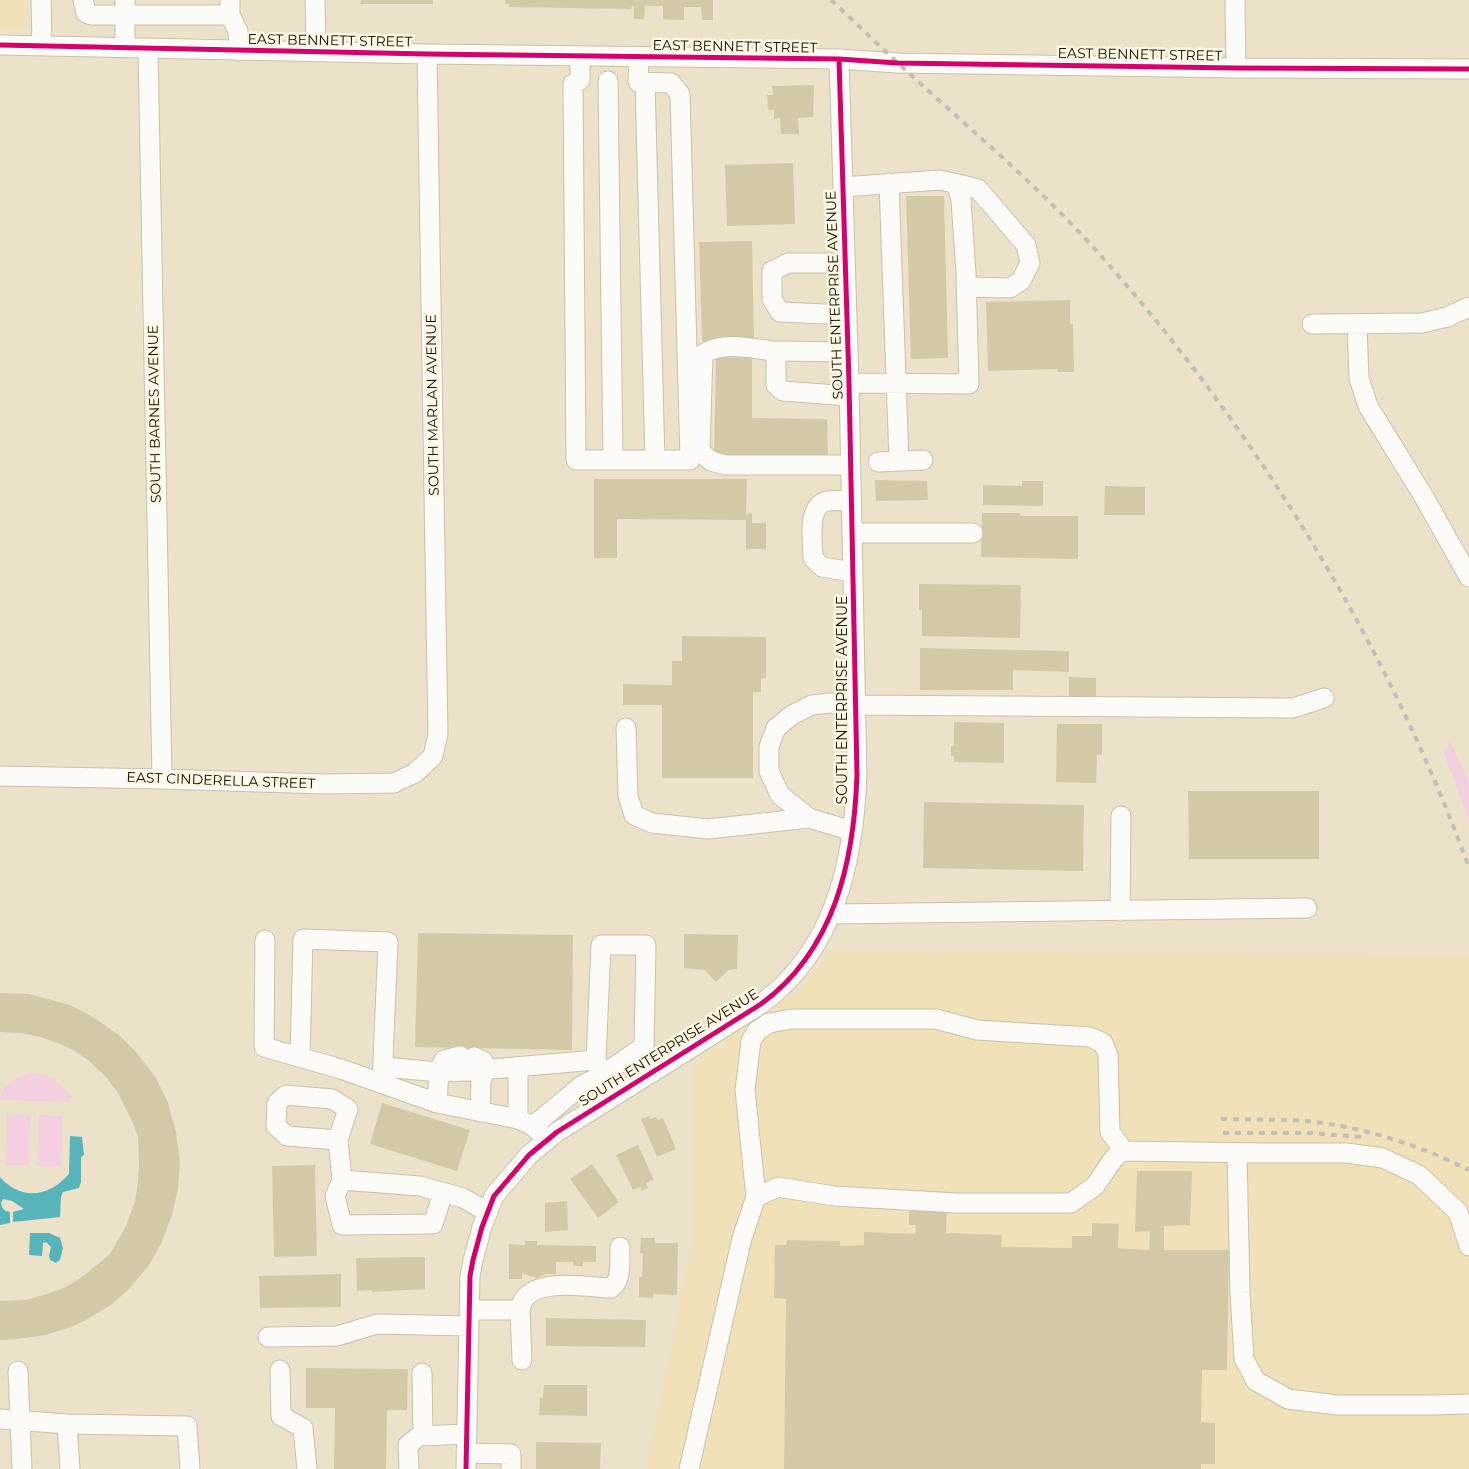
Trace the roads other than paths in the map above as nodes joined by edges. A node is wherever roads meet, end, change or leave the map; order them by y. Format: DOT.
graph roads {
  1 [pos="41,0"];
  2 [pos="83,0"];
  3 [pos="315,0"];
  4 [pos="1235,0"];
  5 [pos="125,7"];
  6 [pos="230,7"];
  7 [pos="207,8"];
  8 [pos="0,45"];
  9 [pos="42,46"];
  10 [pos="125,48"];
  11 [pos="148,49"];
  12 [pos="239,50"];
  13 [pos="316,52"];
  14 [pos="427,54"];
  15 [pos="580,56"];
  16 [pos="639,57"];
  17 [pos="839,59"];
  18 [pos="1236,68"];
  19 [pos="1469,69"];
  20 [pos="580,80"];
  21 [pos="608,81"];
  22 [pos="642,82"];
  23 [pos="889,183"];
  24 [pos="954,183"];
  25 [pos="843,187"];
  26 [pos="845,263"];
  27 [pos="966,287"];
  28 [pos="1469,307"];
  29 [pos="846,315"];
  30 [pos="1312,324"];
  31 [pos="1357,324"];
  32 [pos="779,352"];
  33 [pos="848,352"];
  34 [pos="896,384"];
  35 [pos="849,390"];
  36 [pos="613,460"];
  37 [pos="655,460"];
  38 [pos="924,460"];
  39 [pos="899,461"];
  40 [pos="878,462"];
  41 [pos="850,465"];
  42 [pos="851,501"];
  43 [pos="972,533"];
  44 [pos="852,534"];
  45 [pos="853,572"];
  46 [pos="1469,577"];
  47 [pos="1324,698"];
  48 [pos="856,706"];
  49 [pos="626,728"];
  50 [pos="433,756"];
  51 [pos="0,776"];
  52 [pos="162,779"];
  53 [pos="1122,816"];
  54 [pos="809,818"];
  55 [pos="852,831"];
  56 [pos="1307,908"];
  57 [pos="1120,911"];
  58 [pos="832,914"];
  59 [pos="265,940"];
  60 [pos="300,1057"];
  61 [pos="473,1061"];
  62 [pos="518,1067"];
  63 [pos="599,1068"];
  64 [pos="439,1072"];
  65 [pos="383,1075"];
  66 [pos="615,1096"];
  67 [pos="437,1103"];
  68 [pos="480,1112"];
  69 [pos="525,1122"];
  70 [pos="338,1140"];
  71 [pos="547,1140"];
  72 [pos="1124,1150"];
  73 [pos="1237,1153"];
  74 [pos="342,1180"];
  75 [pos="443,1193"];
  76 [pos="756,1197"];
  77 [pos="488,1212"];
  78 [pos="1469,1246"];
  79 [pos="620,1247"];
  80 [pos="520,1310"];
  81 [pos="468,1318"];
  82 [pos="268,1337"];
  83 [pos="522,1360"];
  84 [pos="280,1370"];
  85 [pos="18,1371"];
  86 [pos="422,1373"];
  87 [pos="1469,1404"];
  88 [pos="0,1419"];
  89 [pos="20,1421"];
  90 [pos="67,1424"];
  91 [pos="467,1434"];
  92 [pos="423,1435"];
  93 [pos="466,1461"];
  94 [pos="22,1469"];
  95 [pos="70,1469"];
  96 [pos="190,1469"];
  97 [pos="307,1469"];
  98 [pos="409,1469"];
  99 [pos="511,1469"];
  100 [pos="689,1469"];
  1 -- 9 [label="street"];
  2 -- 5 [label="street"];
  3 -- 13 [label="street"];
  4 -- 18 [label="street"];
  5 -- 7 [label="street"];
  5 -- 10 [label="street"];
  6 -- 7 [label="street"];
  6 -- 12 [label="street"];
  8 -- 9 [label="street, EAST BENNETT STREET"];
  9 -- 10 [label="street, EAST BENNETT STREET"];
  10 -- 11 [label="street, EAST BENNETT STREET"];
  11 -- 12 [label="street, EAST BENNETT STREET"];
  11 -- 52 [label="street, SOUTH BARNES AVENUE"];
  12 -- 13 [label="street, EAST BENNETT STREET"];
  13 -- 14 [label="street, EAST BENNETT STREET"];
  14 -- 15 [label="street, EAST BENNETT STREET"];
  14 -- 50 [label="street, SOUTH MARLAN AVENUE"];
  15 -- 16 [label="street, EAST BENNETT STREET"];
  15 -- 20 [label="street"];
  16 -- 17 [label="street, EAST BENNETT STREET"];
  16 -- 22 [label="street"];
  17 -- 18 [label="street, EAST BENNETT STREET"];
  17 -- 25 [label="street, SOUTH ENTERPRISE AVENUE"];
  18 -- 19 [label="street, EAST BENNETT STREET"];
  20 -- 21 [label="street"];
  20 -- 36 [label="street"];
  21 -- 22 [label="street"];
  21 -- 36 [label="street"];
  22 -- 37 [label="street"];
  22 -- 37 [label="street"];
  23 -- 24 [label="street"];
  23 -- 25 [label="street"];
  23 -- 34 [label="street"];
  24 -- 27 [label="street"];
  24 -- 27 [label="street"];
  25 -- 26 [label="street, SOUTH ENTERPRISE AVENUE"];
  26 -- 29 [label="street, SOUTH ENTERPRISE AVENUE"];
  26 -- 29 [label="street"];
  27 -- 34 [label="street"];
  28 -- 31 [label="street"];
  29 -- 33 [label="street, SOUTH ENTERPRISE AVENUE"];
  30 -- 31 [label="street"];
  31 -- 46 [label="street"];
  32 -- 33 [label="street"];
  32 -- 35 [label="street"];
  32 -- 41 [label="street"];
  33 -- 35 [label="street, SOUTH ENTERPRISE AVENUE"];
  34 -- 35 [label="street"];
  34 -- 39 [label="street"];
  35 -- 41 [label="street, SOUTH ENTERPRISE AVENUE"];
  36 -- 37 [label="street"];
  38 -- 39 [label="street"];
  39 -- 40 [label="street"];
  41 -- 42 [label="street, SOUTH ENTERPRISE AVENUE"];
  42 -- 44 [label="street, SOUTH ENTERPRISE AVENUE"];
  42 -- 45 [label="street"];
  43 -- 44 [label="street"];
  44 -- 45 [label="street, SOUTH ENTERPRISE AVENUE"];
  45 -- 48 [label="street, SOUTH ENTERPRISE AVENUE"];
  47 -- 48 [label="street"];
  48 -- 54 [label="street"];
  48 -- 55 [label="street, SOUTH ENTERPRISE AVENUE"];
  49 -- 54 [label="street"];
  50 -- 52 [label="street, EAST CINDERELLA STREET"];
  51 -- 52 [label="street, EAST CINDERELLA STREET"];
  53 -- 57 [label="street"];
  54 -- 55 [label="street"];
  55 -- 58 [label="street, SOUTH ENTERPRISE AVENUE"];
  56 -- 57 [label="street"];
  57 -- 58 [label="street"];
  58 -- 66 [label="street, SOUTH ENTERPRISE AVENUE"];
  59 -- 60 [label="street"];
  60 -- 65 [label="street"];
  60 -- 65 [label="street"];
  61 -- 62 [label="street"];
  61 -- 64 [label="street"];
  61 -- 64 [label="street"];
  61 -- 68 [label="street"];
  62 -- 63 [label="street"];
  62 -- 69 [label="street"];
  63 -- 63 [label="street"];
  63 -- 66 [label="street"];
  63 -- 69 [label="street"];
  64 -- 65 [label="street"];
  64 -- 67 [label="street"];
  65 -- 67 [label="street"];
  66 -- 71 [label="street, SOUTH ENTERPRISE AVENUE"];
  67 -- 68 [label="street"];
  68 -- 69 [label="street"];
  69 -- 71 [label="street"];
  70 -- 74 [label="street"];
  71 -- 77 [label="street, SOUTH ENTERPRISE AVENUE"];
  72 -- 73 [label="street"];
  72 -- 76 [label="street"];
  72 -- 76 [label="street"];
  73 -- 78 [label="street"];
  73 -- 87 [label="street"];
  74 -- 75 [label="street"];
  74 -- 75 [label="street"];
  75 -- 77 [label="street"];
  76 -- 100 [label="street"];
  77 -- 81 [label="street, SOUTH ENTERPRISE AVENUE"];
  79 -- 80 [label="street"];
  80 -- 81 [label="street"];
  80 -- 83 [label="street"];
  81 -- 82 [label="street"];
  81 -- 91 [label="street, SOUTH ENTERPRISE AVENUE"];
  84 -- 97 [label="street"];
  85 -- 89 [label="street"];
  86 -- 92 [label="street"];
  88 -- 89 [label="street"];
  89 -- 90 [label="street"];
  89 -- 94 [label="street"];
  90 -- 95 [label="street"];
  90 -- 96 [label="street"];
  91 -- 92 [label="street"];
  91 -- 93 [label="street, SOUTH ENTERPRISE AVENUE"];
  92 -- 98 [label="street"];
  93 -- 99 [label="street"];
}
